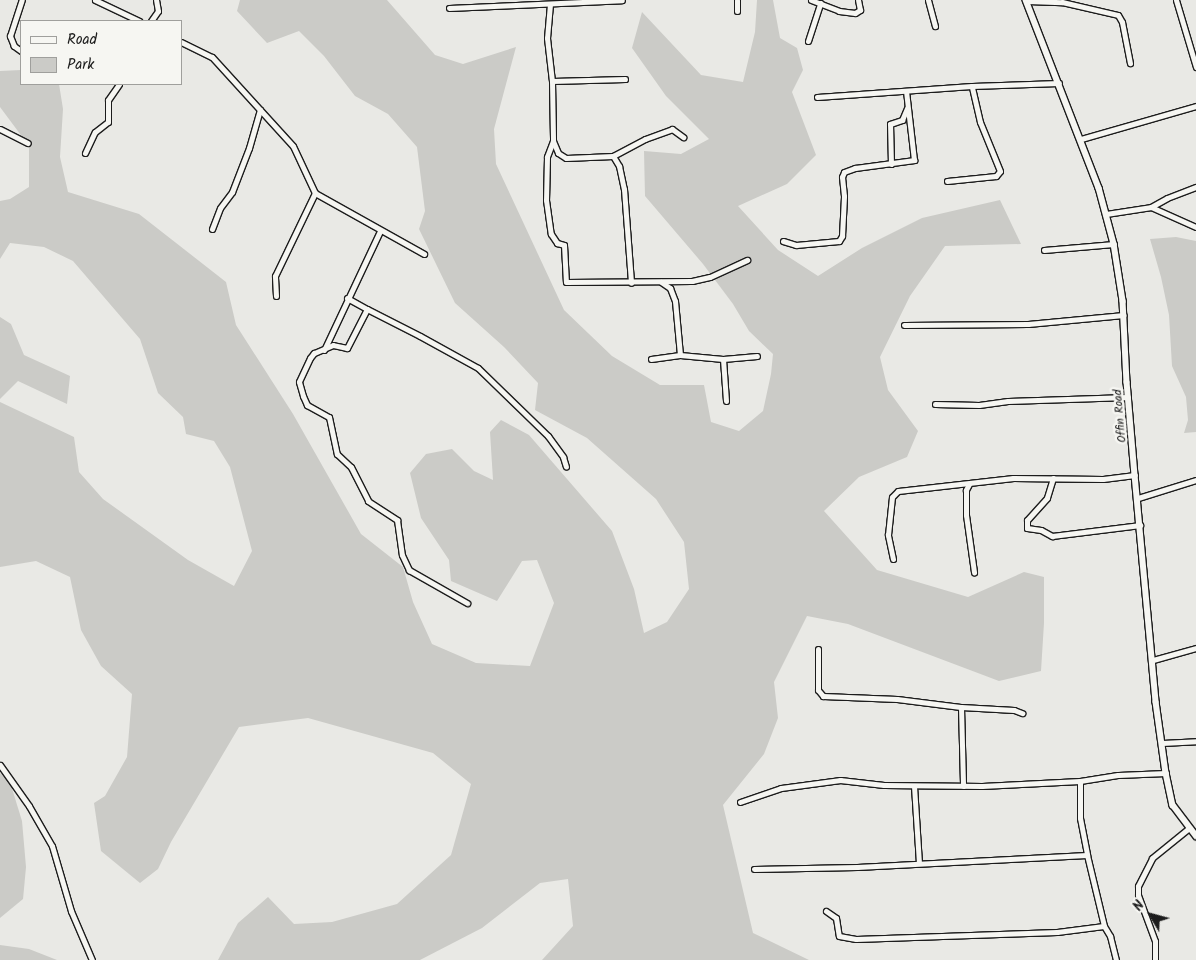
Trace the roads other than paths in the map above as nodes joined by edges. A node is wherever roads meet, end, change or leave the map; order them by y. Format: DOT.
graph roads {
  1 [pos="22,0"];
  2 [pos="96,0"];
  3 [pos="156,0"];
  4 [pos="622,0"];
  5 [pos="737,0"];
  6 [pos="811,0"];
  7 [pos="858,0"];
  8 [pos="928,0"];
  9 [pos="1027,0"];
  10 [pos="1176,0"];
  11 [pos="820,3"];
  12 [pos="550,4"];
  13 [pos="449,8"];
  14 [pos="737,11"];
  15 [pos="137,20"];
  16 [pos="152,20"];
  17 [pos="935,26"];
  18 [pos="808,41"];
  19 [pos="182,42"];
  20 [pos="20,50"];
  21 [pos="1130,63"];
  22 [pos="1196,67"];
  23 [pos="625,79"];
  24 [pos="552,81"];
  25 [pos="1059,83"];
  26 [pos="118,85"];
  27 [pos="972,86"];
  28 [pos="906,91"];
  29 [pos="817,97"];
  30 [pos="1196,106"];
  31 [pos="907,107"];
  32 [pos="260,110"];
  33 [pos="0,129"];
  34 [pos="684,137"];
  35 [pos="1081,139"];
  36 [pos="553,141"];
  37 [pos="28,143"];
  38 [pos="85,152"];
  39 [pos="613,156"];
  40 [pos="891,164"];
  41 [pos="947,181"];
  42 [pos="1196,187"];
  43 [pos="316,194"];
  44 [pos="1151,207"];
  45 [pos="1106,214"];
  46 [pos="1196,227"];
  47 [pos="212,229"];
  48 [pos="380,231"];
  49 [pos="784,240"];
  50 [pos="1114,244"];
  51 [pos="1044,250"];
  52 [pos="424,254"];
  53 [pos="747,260"];
  54 [pos="661,282"];
  55 [pos="631,283"];
  56 [pos="276,296"];
  57 [pos="347,298"];
  58 [pos="367,309"];
  59 [pos="1124,315"];
  60 [pos="904,325"];
  61 [pos="324,350"];
  62 [pos="680,355"];
  63 [pos="757,356"];
  64 [pos="651,359"];
  65 [pos="723,359"];
  66 [pos="1128,397"];
  67 [pos="726,401"];
  68 [pos="935,404"];
  69 [pos="566,466"];
  70 [pos="1135,475"];
  71 [pos="1053,478"];
  72 [pos="1196,480"];
  73 [pos="969,484"];
  74 [pos="1138,498"];
  75 [pos="1140,526"];
  76 [pos="893,559"];
  77 [pos="974,572"];
  78 [pos="467,603"];
  79 [pos="818,648"];
  80 [pos="1196,648"];
  81 [pos="1153,660"];
  82 [pos="961,707"];
  83 [pos="1022,713"];
  84 [pos="1196,741"];
  85 [pos="1162,742"];
  86 [pos="0,765"];
  87 [pos="1166,773"];
  88 [pos="1080,781"];
  89 [pos="914,786"];
  90 [pos="963,786"];
  91 [pos="740,802"];
  92 [pos="1188,828"];
  93 [pos="1196,836"];
  94 [pos="1087,855"];
  95 [pos="919,863"];
  96 [pos="754,869"];
  97 [pos="826,911"];
  98 [pos="1104,926"];
  99 [pos="92,960"];
  100 [pos="1116,960"];
  101 [pos="1155,960"];
  1 -- 20 [label="street"];
  2 -- 15 [label="street"];
  3 -- 16 [label="street"];
  4 -- 12 [label="street"];
  5 -- 14 [label="street"];
  6 -- 11 [label="street"];
  7 -- 11 [label="street"];
  8 -- 17 [label="street"];
  9 -- 21 [label="street"];
  9 -- 25 [label="street, Offin Road"];
  10 -- 22 [label="street"];
  11 -- 18 [label="street"];
  12 -- 13 [label="street"];
  12 -- 24 [label="street"];
  19 -- 32 [label="street"];
  23 -- 24 [label="street"];
  24 -- 36 [label="street"];
  25 -- 27 [label="street"];
  25 -- 35 [label="street, Offin Road"];
  26 -- 38 [label="street"];
  27 -- 28 [label="street"];
  27 -- 41 [label="street"];
  28 -- 29 [label="street"];
  28 -- 31 [label="street"];
  30 -- 35 [label="street"];
  31 -- 40 [label="street"];
  31 -- 40 [label="street"];
  32 -- 43 [label="street"];
  32 -- 47 [label="street"];
  33 -- 37 [label="street"];
  34 -- 39 [label="street"];
  35 -- 45 [label="street, Offin Road"];
  36 -- 39 [label="street"];
  36 -- 55 [label="street"];
  39 -- 55 [label="street"];
  40 -- 49 [label="street"];
  42 -- 44 [label="street"];
  43 -- 48 [label="street"];
  43 -- 56 [label="street"];
  44 -- 45 [label="street"];
  44 -- 46 [label="street"];
  45 -- 50 [label="street, Offin Road"];
  48 -- 52 [label="street"];
  48 -- 57 [label="street"];
  50 -- 51 [label="street"];
  50 -- 59 [label="street, Offin Road"];
  53 -- 54 [label="street"];
  54 -- 55 [label="street"];
  54 -- 62 [label="street"];
  57 -- 58 [label="street"];
  57 -- 61 [label="street"];
  58 -- 61 [label="street"];
  58 -- 69 [label="street"];
  59 -- 60 [label="street"];
  59 -- 66 [label="street, Offin Road"];
  61 -- 78 [label="street"];
  62 -- 64 [label="street"];
  62 -- 65 [label="street"];
  63 -- 65 [label="street"];
  65 -- 67 [label="street"];
  66 -- 68 [label="street"];
  66 -- 70 [label="street, Offin Road"];
  70 -- 71 [label="street"];
  70 -- 74 [label="street, Offin Road"];
  71 -- 73 [label="street"];
  71 -- 75 [label="street"];
  72 -- 74 [label="street"];
  73 -- 76 [label="street"];
  73 -- 77 [label="street"];
  74 -- 75 [label="street, Offin Road"];
  75 -- 81 [label="street, Offin Road"];
  79 -- 82 [label="street"];
  80 -- 81 [label="street"];
  81 -- 85 [label="street, Offin Road"];
  82 -- 83 [label="street"];
  82 -- 90 [label="street"];
  84 -- 85 [label="street"];
  85 -- 87 [label="street, Offin Road"];
  86 -- 99 [label="street"];
  87 -- 88 [label="street"];
  87 -- 92 [label="street, Offin Road"];
  88 -- 90 [label="street"];
  88 -- 94 [label="street"];
  89 -- 90 [label="street"];
  89 -- 91 [label="street"];
  89 -- 95 [label="street"];
  92 -- 93 [label="street, Offin Road"];
  92 -- 101 [label="street"];
  94 -- 95 [label="street"];
  94 -- 98 [label="street"];
  95 -- 96 [label="street"];
  97 -- 98 [label="street"];
  98 -- 100 [label="street"];
}
